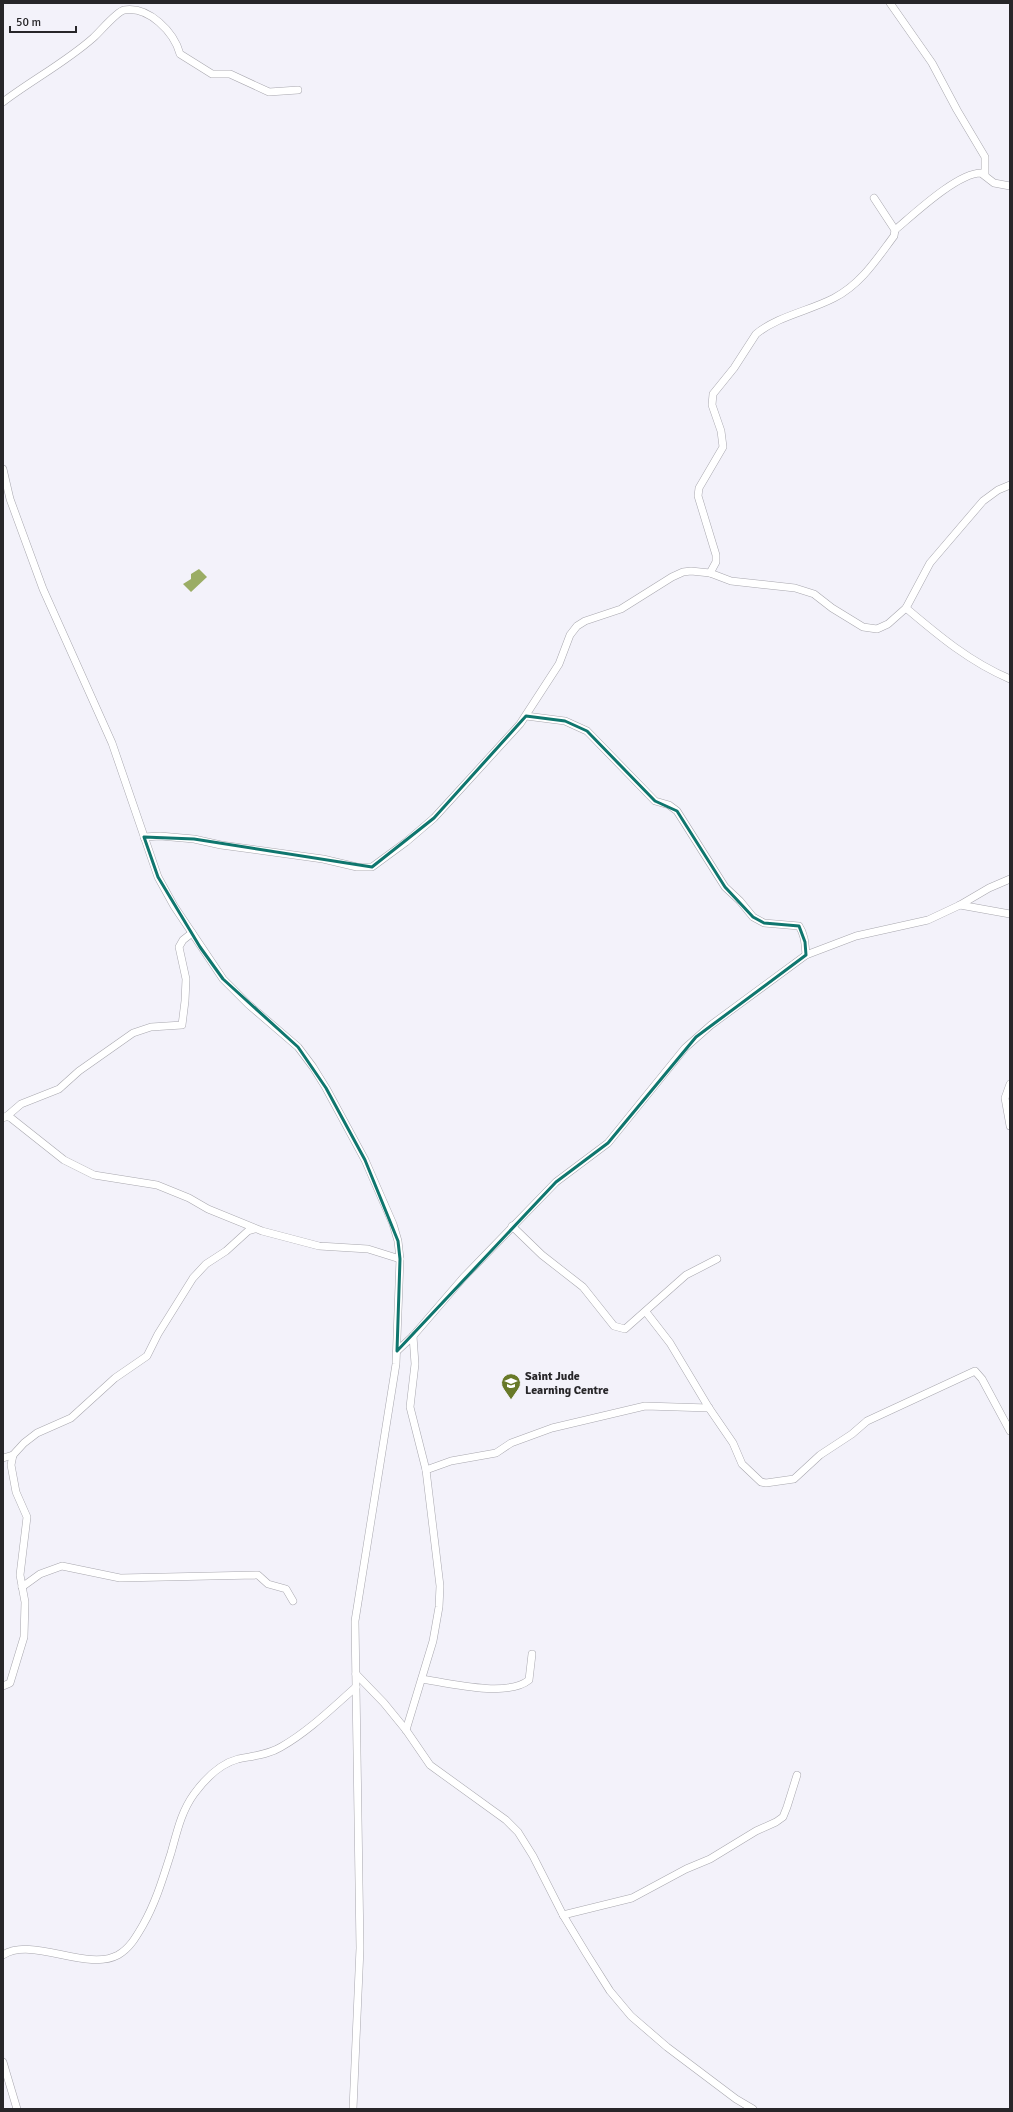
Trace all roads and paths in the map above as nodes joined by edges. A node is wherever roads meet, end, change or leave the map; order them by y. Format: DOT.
graph roads {
  1 [pos="890,3"];
  2 [pos="298,90"];
  3 [pos="3,102"];
  4 [pos="986,175"];
  5 [pos="1010,186"];
  6 [pos="874,198"];
  7 [pos="895,230"];
  8 [pos="3,469"];
  9 [pos="1010,485"];
  10 [pos="710,573"];
  11 [pos="906,608"];
  12 [pos="1010,679"];
  13 [pos="526,716"];
  14 [pos="144,837"];
  15 [pos="1010,879"];
  16 [pos="960,905"];
  17 [pos="1010,914"];
  18 [pos="192,933"];
  19 [pos="806,955"];
  20 [pos="1010,1084"];
  21 [pos="5,1117"];
  22 [pos="1010,1126"];
  23 [pos="512,1226"];
  24 [pos="255,1229"];
  25 [pos="400,1259"];
  26 [pos="717,1259"];
  27 [pos="646,1312"];
  28 [pos="413,1336"];
  29 [pos="397,1351"];
  30 [pos="709,1408"];
  31 [pos="1010,1431"];
  32 [pos="13,1455"];
  33 [pos="3,1458"];
  34 [pos="426,1470"];
  35 [pos="22,1587"];
  36 [pos="293,1601"];
  37 [pos="532,1654"];
  38 [pos="356,1674"];
  39 [pos="422,1679"];
  40 [pos="3,1686"];
  41 [pos="356,1687"];
  42 [pos="406,1730"];
  43 [pos="797,1775"];
  44 [pos="563,1915"];
  45 [pos="3,1955"];
  46 [pos="3,2062"];
  47 [pos="17,2109"];
  48 [pos="353,2109"];
  49 [pos="752,2109"];
  1 -- 4 [label="street"];
  2 -- 3 [label="street"];
  4 -- 5 [label="street"];
  4 -- 7 [label="street"];
  6 -- 7 [label="street"];
  7 -- 10 [label="street"];
  8 -- 14 [label="street"];
  9 -- 11 [label="street"];
  10 -- 11 [label="street"];
  10 -- 13 [label="street"];
  11 -- 12 [label="street"];
  13 -- 14 [label="street"];
  13 -- 19 [label="street"];
  14 -- 18 [label="street"];
  15 -- 16 [label="street"];
  16 -- 17 [label="street"];
  16 -- 19 [label="street"];
  18 -- 21 [label="street"];
  18 -- 25 [label="street"];
  19 -- 23 [label="street"];
  20 -- 22 [label="street"];
  21 -- 24 [label="street"];
  23 -- 27 [label="street"];
  23 -- 28 [label="street"];
  24 -- 25 [label="street"];
  24 -- 32 [label="street"];
  25 -- 29 [label="street"];
  26 -- 27 [label="street"];
  27 -- 30 [label="street"];
  28 -- 29 [label="street"];
  28 -- 34 [label="street"];
  29 -- 38 [label="street"];
  30 -- 31 [label="street"];
  30 -- 34 [label="street"];
  32 -- 33 [label="street"];
  32 -- 35 [label="street"];
  34 -- 39 [label="street"];
  35 -- 36 [label="street"];
  35 -- 40 [label="street"];
  37 -- 39 [label="street"];
  38 -- 41 [label="street"];
  38 -- 42 [label="street"];
  39 -- 42 [label="street"];
  41 -- 45 [label="street"];
  41 -- 48 [label="street"];
  42 -- 44 [label="street"];
  43 -- 44 [label="street"];
  44 -- 49 [label="street"];
  46 -- 47 [label="street"];
}
